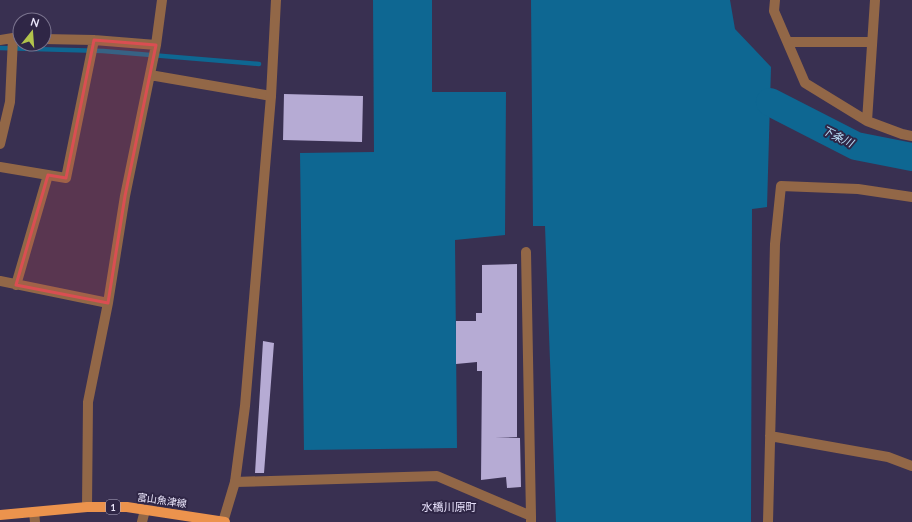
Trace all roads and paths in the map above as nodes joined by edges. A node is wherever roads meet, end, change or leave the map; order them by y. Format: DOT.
graph roads {
  1 [pos="162,0"];
  2 [pos="276,0"];
  3 [pos="775,0"];
  4 [pos="875,0"];
  5 [pos="12,39"];
  6 [pos="52,39"];
  7 [pos="0,40"];
  8 [pos="94,40"];
  9 [pos="788,42"];
  10 [pos="872,42"];
  11 [pos="156,45"];
  12 [pos="15,52"];
  13 [pos="150,75"];
  14 [pos="271,96"];
  15 [pos="867,121"];
  16 [pos="912,136"];
  17 [pos="0,144"];
  18 [pos="0,167"];
  19 [pos="48,175"];
  20 [pos="912,196"];
  21 [pos="526,252"];
  22 [pos="0,281"];
  23 [pos="16,284"];
  24 [pos="108,303"];
  25 [pos="770,436"];
  26 [pos="912,466"];
  27 [pos="235,482"];
  28 [pos="87,507"];
  29 [pos="145,510"];
  30 [pos="0,515"];
  31 [pos="34,517"];
  32 [pos="531,519"];
  33 [pos="142,522"];
  34 [pos="224,522"];
  35 [pos="768,522"];
  1 -- 11 [label="street"];
  2 -- 14 [label="street"];
  3 -- 9 [label="street"];
  4 -- 10 [label="street"];
  5 -- 7 [label="street"];
  6 -- 8 [label="street"];
  8 -- 11 [label="street"];
  8 -- 19 [label="street"];
  9 -- 10 [label="street"];
  9 -- 15 [label="street"];
  10 -- 15 [label="street"];
  11 -- 13 [label="street"];
  12 -- 17 [label="street"];
  13 -- 14 [label="street"];
  13 -- 24 [label="street"];
  14 -- 27 [label="street"];
  15 -- 16 [label="street"];
  18 -- 19 [label="street"];
  19 -- 23 [label="street"];
  20 -- 25 [label="street"];
  21 -- 32 [label="street"];
  22 -- 23 [label="street"];
  23 -- 24 [label="street"];
  24 -- 28 [label="street"];
  25 -- 26 [label="street"];
  25 -- 35 [label="street"];
  27 -- 32 [label="street"];
  27 -- 34 [label="street"];
  28 -- 29 [label="main road, 富山魚津線 / 1"];
  28 -- 31 [label="main road, 富山魚津線 / 1"];
  29 -- 33 [label="street"];
  29 -- 34 [label="main road, 富山魚津線 / 1"];
  30 -- 31 [label="main road, 富山魚津線 / 1"];
}
